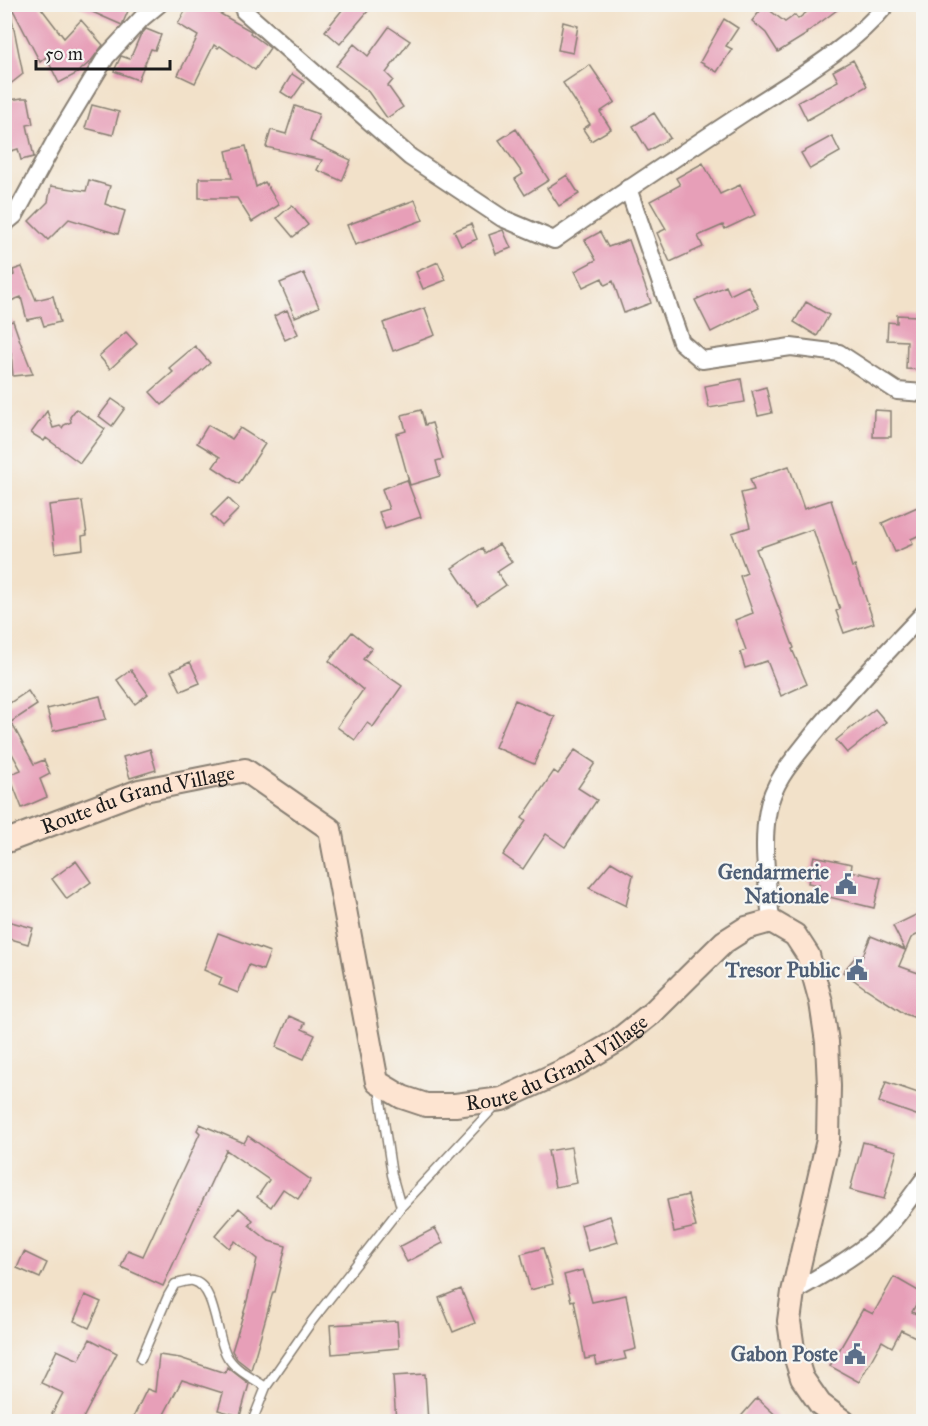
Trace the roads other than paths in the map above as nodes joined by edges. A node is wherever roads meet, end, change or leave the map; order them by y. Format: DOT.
graph roads {
  1 [pos="159,4"];
  2 [pos="887,4"];
  3 [pos="244,11"];
  4 [pos="628,188"];
  5 [pos="4,224"];
  6 [pos="924,393"];
  7 [pos="924,613"];
  8 [pos="4,842"];
  9 [pos="771,921"];
  10 [pos="378,1082"];
  11 [pos="502,1099"];
  12 [pos="924,1179"];
  13 [pos="401,1207"];
  14 [pos="793,1292"];
  15 [pos="141,1359"];
  16 [pos="266,1387"];
  17 [pos="252,1422"];
  18 [pos="844,1422"];
  1 -- 5 [label="street"];
  2 -- 4 [label="street"];
  3 -- 4 [label="street"];
  4 -- 6 [label="street"];
  7 -- 9 [label="street"];
  8 -- 10 [label="street, Route du Grand Village"];
  9 -- 11 [label="street, Route du Grand Village"];
  9 -- 14 [label="street"];
  10 -- 11 [label="street, Route du Grand Village"];
  10 -- 13 [label="lane"];
  11 -- 13 [label="lane"];
  12 -- 14 [label="street"];
  13 -- 16 [label="lane"];
  14 -- 18 [label="street"];
  15 -- 16 [label="lane"];
  16 -- 17 [label="lane"];
}
